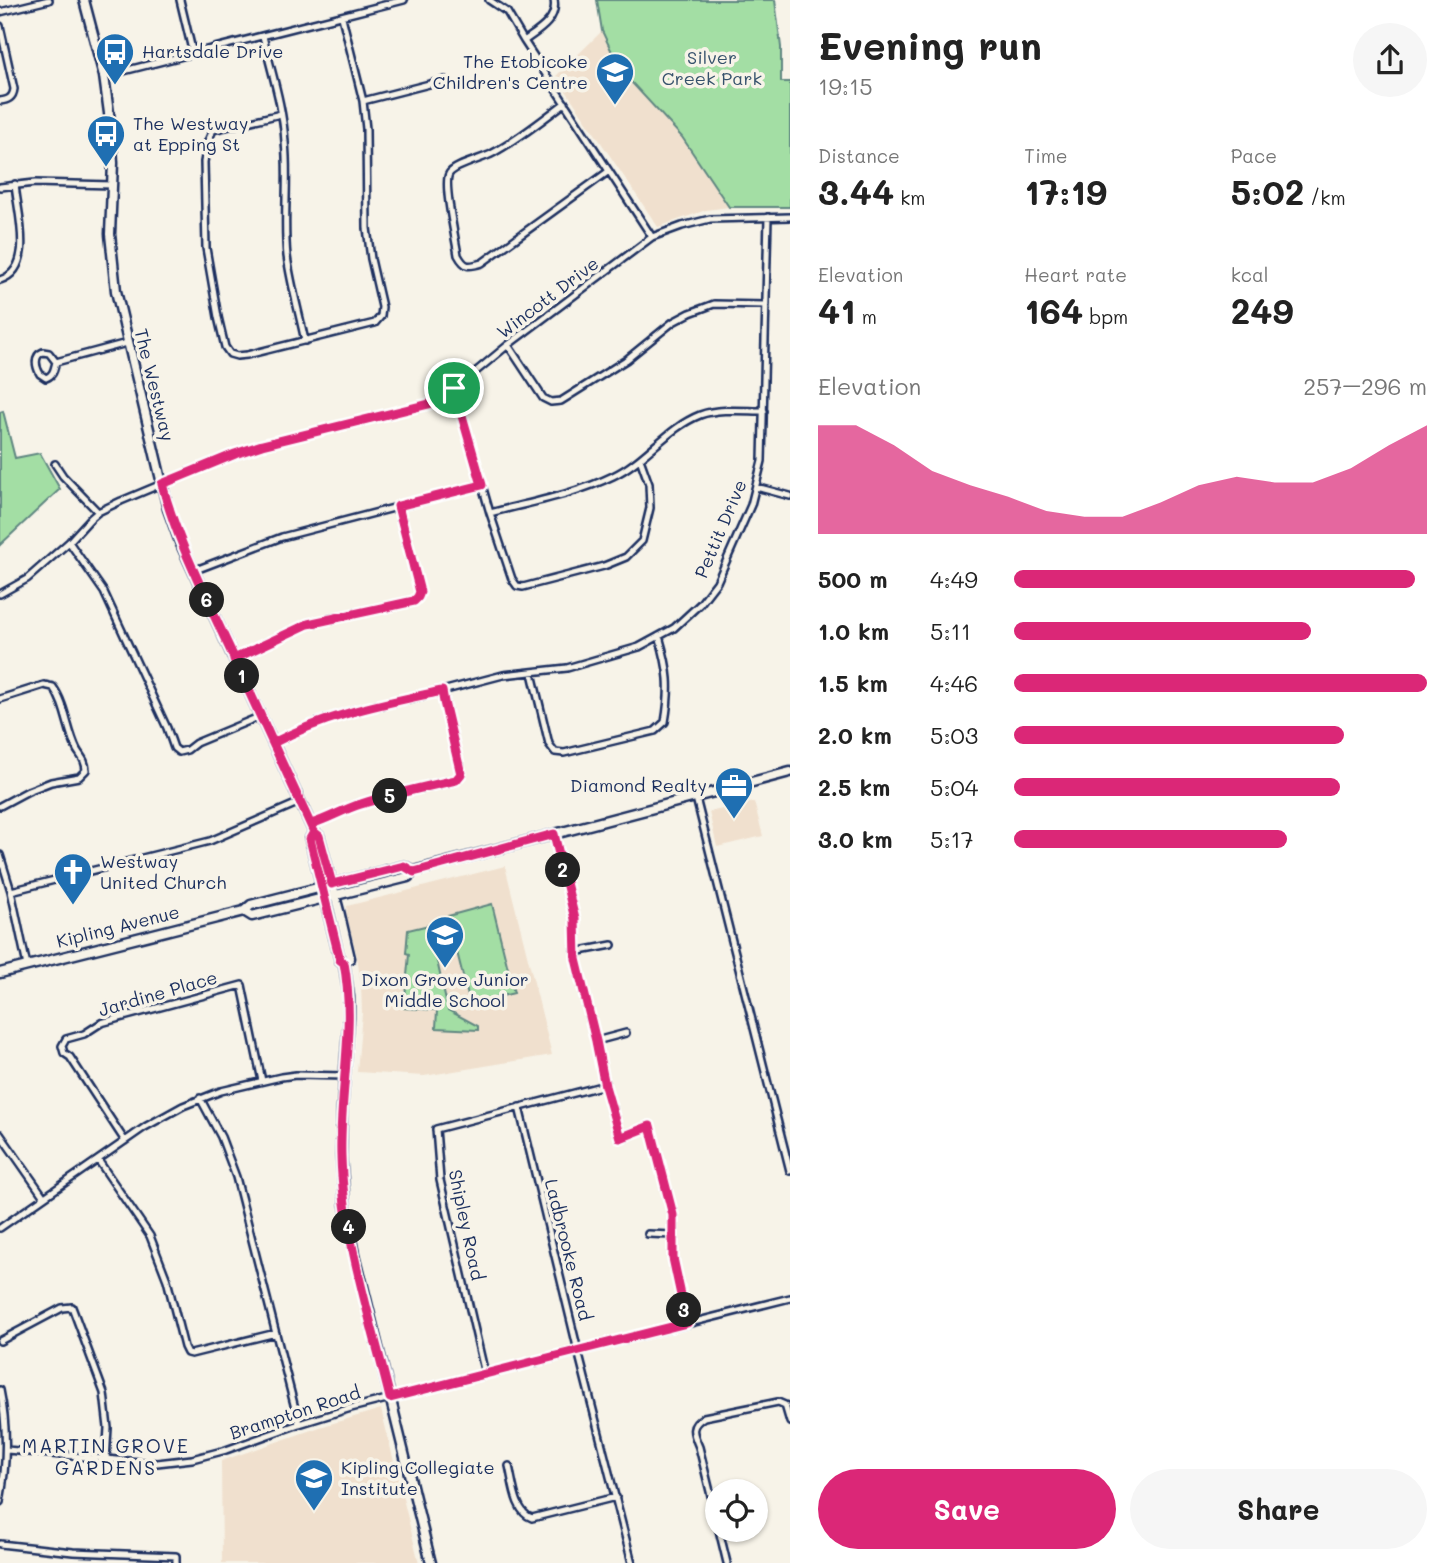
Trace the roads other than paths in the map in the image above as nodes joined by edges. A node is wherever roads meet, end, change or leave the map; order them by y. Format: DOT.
graph roads {
  1 [pos="49,0"];
  2 [pos="84,0"];
  3 [pos="180,0"];
  4 [pos="404,0"];
  5 [pos="488,0"];
  6 [pos="554,0"];
  7 [pos="0,12"];
  8 [pos="342,16"];
  9 [pos="0,26"];
  10 [pos="263,36"];
  11 [pos="524,41"];
  12 [pos="193,54"];
  13 [pos="103,75"];
  14 [pos="445,80"];
  15 [pos="0,101"];
  16 [pos="363,101"];
  17 [pos="565,103"];
  18 [pos="281,114"];
  19 [pos="608,171"];
  20 [pos="15,184"];
  21 [pos="112,185"];
  22 [pos="0,187"];
  23 [pos="768,217"];
  24 [pos="790,217"];
  25 [pos="652,237"];
  26 [pos="0,280"];
  27 [pos="766,305"];
  28 [pos="305,341"];
  29 [pos="128,343"];
  30 [pos="508,345"];
  31 [pos="55,362"];
  32 [pos="454,388"];
  33 [pos="764,411"];
  34 [pos="640,459"];
  35 [pos="55,464"];
  36 [pos="162,484"];
  37 [pos="482,485"];
  38 [pos="756,487"];
  39 [pos="790,496"];
  40 [pos="398,506"];
  41 [pos="98,512"];
  42 [pos="490,513"];
  43 [pos="69,542"];
  44 [pos="194,571"];
  45 [pos="0,594"];
  46 [pos="659,636"];
  47 [pos="234,659"];
  48 [pos="532,673"];
  49 [pos="442,691"];
  50 [pos="0,699"];
  51 [pos="261,716"];
  52 [pos="273,743"];
  53 [pos="790,772"];
  54 [pos="696,798"];
  55 [pos="300,802"];
  56 [pos="0,806"];
  57 [pos="312,828"];
  58 [pos="554,834"];
  59 [pos="0,855"];
  60 [pos="414,872"];
  61 [pos="332,884"];
  62 [pos="321,887"];
  63 [pos="11,891"];
  64 [pos="335,896"];
  65 [pos="324,898"];
  66 [pos="244,911"];
  67 [pos="612,944"];
  68 [pos="575,952"];
  69 [pos="344,963"];
  70 [pos="27,966"];
  71 [pos="0,973"];
  72 [pos="626,1033"];
  73 [pos="596,1041"];
  74 [pos="345,1076"];
  75 [pos="262,1082"];
  76 [pos="605,1086"];
  77 [pos="200,1098"];
  78 [pos="519,1107"];
  79 [pos="0,1133"];
  80 [pos="125,1141"];
  81 [pos="98,1160"];
  82 [pos="790,1171"];
  83 [pos="44,1197"];
  84 [pos="0,1228"];
  85 [pos="648,1234"];
  86 [pos="673,1236"];
  87 [pos="790,1298"];
  88 [pos="687,1323"];
  89 [pos="276,1333"];
  90 [pos="0,1341"];
  91 [pos="578,1351"];
  92 [pos="485,1374"];
  93 [pos="0,1390"];
  94 [pos="390,1398"];
  95 [pos="790,1422"];
  96 [pos="299,1424"];
  97 [pos="7,1450"];
  98 [pos="106,1460"];
  99 [pos="509,1466"];
  100 [pos="707,1479"];
  101 [pos="616,1497"];
  102 [pos="0,1502"];
  103 [pos="722,1542"];
  104 [pos="0,1544"];
  105 [pos="176,1563"];
  106 [pos="431,1563"];
  107 [pos="632,1563"];
  108 [pos="727,1563"];
  1 -- 7 [label="street"];
  2 -- 13 [label="main road, The Westway"];
  3 -- 12 [label="street"];
  4 -- 8 [label="street"];
  5 -- 11 [label="street"];
  6 -- 11 [label="street"];
  8 -- 10 [label="street"];
  8 -- 16 [label="street"];
  9 -- 15 [label="street"];
  10 -- 12 [label="street"];
  10 -- 18 [label="street"];
  11 -- 17 [label="street"];
  12 -- 13 [label="street"];
  13 -- 21 [label="main road, The Westway"];
  14 -- 16 [label="street"];
  16 -- 28 [label="street"];
  17 -- 19 [label="street"];
  17 -- 19 [label="street"];
  18 -- 28 [label="street"];
  18 -- 28 [label="street"];
  19 -- 25 [label="street"];
  20 -- 21 [label="street"];
  20 -- 22 [label="street"];
  20 -- 26 [label="street"];
  21 -- 29 [label="main road, The Westway"];
  23 -- 24 [label="street, Wincott Drive"];
  23 -- 25 [label="street, Wincott Drive"];
  23 -- 27 [label="street, Pettit Drive"];
  25 -- 30 [label="street, Wincott Drive"];
  27 -- 30 [label="street"];
  27 -- 33 [label="street, Pettit Drive"];
  29 -- 31 [label="street"];
  29 -- 36 [label="main road, The Westway"];
  30 -- 32 [label="street, Wincott Drive"];
  31 -- 31 [label="street"];
  32 -- 36 [label="street, Wincott Drive"];
  32 -- 37 [label="street"];
  33 -- 34 [label="street"];
  33 -- 38 [label="street, Pettit Drive"];
  34 -- 42 [label="street"];
  34 -- 42 [label="street"];
  35 -- 41 [label="street"];
  36 -- 41 [label="street, Wincott Drive"];
  36 -- 44 [label="main road, The Westway"];
  37 -- 40 [label="street"];
  37 -- 42 [label="street"];
  38 -- 39 [label="street"];
  38 -- 46 [label="street, Pettit Drive"];
  40 -- 44 [label="street"];
  40 -- 47 [label="street"];
  41 -- 43 [label="street, Wincott Drive"];
  43 -- 45 [label="street, Wincott Drive"];
  43 -- 51 [label="street"];
  44 -- 47 [label="main road, The Westway"];
  46 -- 48 [label="street, Pettit Drive"];
  46 -- 48 [label="street"];
  47 -- 51 [label="main road, The Westway"];
  48 -- 49 [label="street, Pettit Drive"];
  49 -- 52 [label="street, Pettit Drive"];
  49 -- 57 [label="street"];
  50 -- 56 [label="street"];
  51 -- 52 [label="main road, The Westway"];
  52 -- 55 [label="main road, The Westway"];
  53 -- 54 [label="main road, Kipling Avenue"];
  54 -- 58 [label="main road, Kipling Avenue"];
  54 -- 82 [label="street"];
  55 -- 57 [label="main road, The Westway"];
  55 -- 63 [label="street"];
  57 -- 61 [label="main road, The Westway"];
  57 -- 62 [label="main road, The Westway"];
  58 -- 60 [label="main road, Kipling Avenue"];
  58 -- 68 [label="street"];
  59 -- 63 [label="street"];
  60 -- 61 [label="main road, Kipling Avenue"];
  60 -- 64 [label="main road, Kipling Avenue"];
  61 -- 62 [label="main road, Kipling Avenue"];
  61 -- 64 [label="main road, The Westway"];
  62 -- 65 [label="main road, The Westway"];
  62 -- 66 [label="main road, Kipling Avenue"];
  63 -- 70 [label="street"];
  64 -- 65 [label="main road, Kipling Avenue"];
  64 -- 69 [label="main road, The Westway"];
  65 -- 66 [label="main road, Kipling Avenue"];
  65 -- 69 [label="main road, The Westway"];
  66 -- 70 [label="main road, Kipling Avenue"];
  67 -- 68 [label="street"];
  68 -- 73 [label="street"];
  69 -- 74 [label="main road, The Westway"];
  70 -- 71 [label="main road, Kipling Avenue"];
  72 -- 73 [label="street"];
  73 -- 76 [label="street"];
  74 -- 75 [label="street"];
  74 -- 94 [label="main road, The Westway"];
  75 -- 77 [label="street"];
  75 -- 80 [label="street, Jardine Place"];
  76 -- 78 [label="street, Shipley Road"];
  76 -- 86 [label="street"];
  77 -- 80 [label="street"];
  77 -- 89 [label="street"];
  78 -- 91 [label="street, Ladbrooke Road"];
  78 -- 92 [label="street, Shipley Road"];
  79 -- 83 [label="street"];
  80 -- 81 [label="street"];
  81 -- 83 [label="street"];
  81 -- 89 [label="street"];
  83 -- 84 [label="street"];
  85 -- 86 [label="street"];
  86 -- 88 [label="street"];
  87 -- 88 [label="street, Brampton Road"];
  88 -- 91 [label="street, Brampton Road"];
  89 -- 96 [label="street"];
  90 -- 98 [label="street"];
  91 -- 92 [label="street, Brampton Road"];
  91 -- 101 [label="street, Ladbrooke Road"];
  92 -- 94 [label="street, Brampton Road"];
  93 -- 97 [label="street"];
  94 -- 96 [label="street, Brampton Road"];
  94 -- 106 [label="main road, The Westway"];
  95 -- 100 [label="street"];
  96 -- 98 [label="street, Brampton Road"];
  97 -- 98 [label="street, Brampton Road"];
  97 -- 102 [label="street"];
  99 -- 101 [label="street"];
  101 -- 107 [label="street, Ladbrooke Road"];
  103 -- 108 [label="street"];
  104 -- 105 [label="street"];
}
